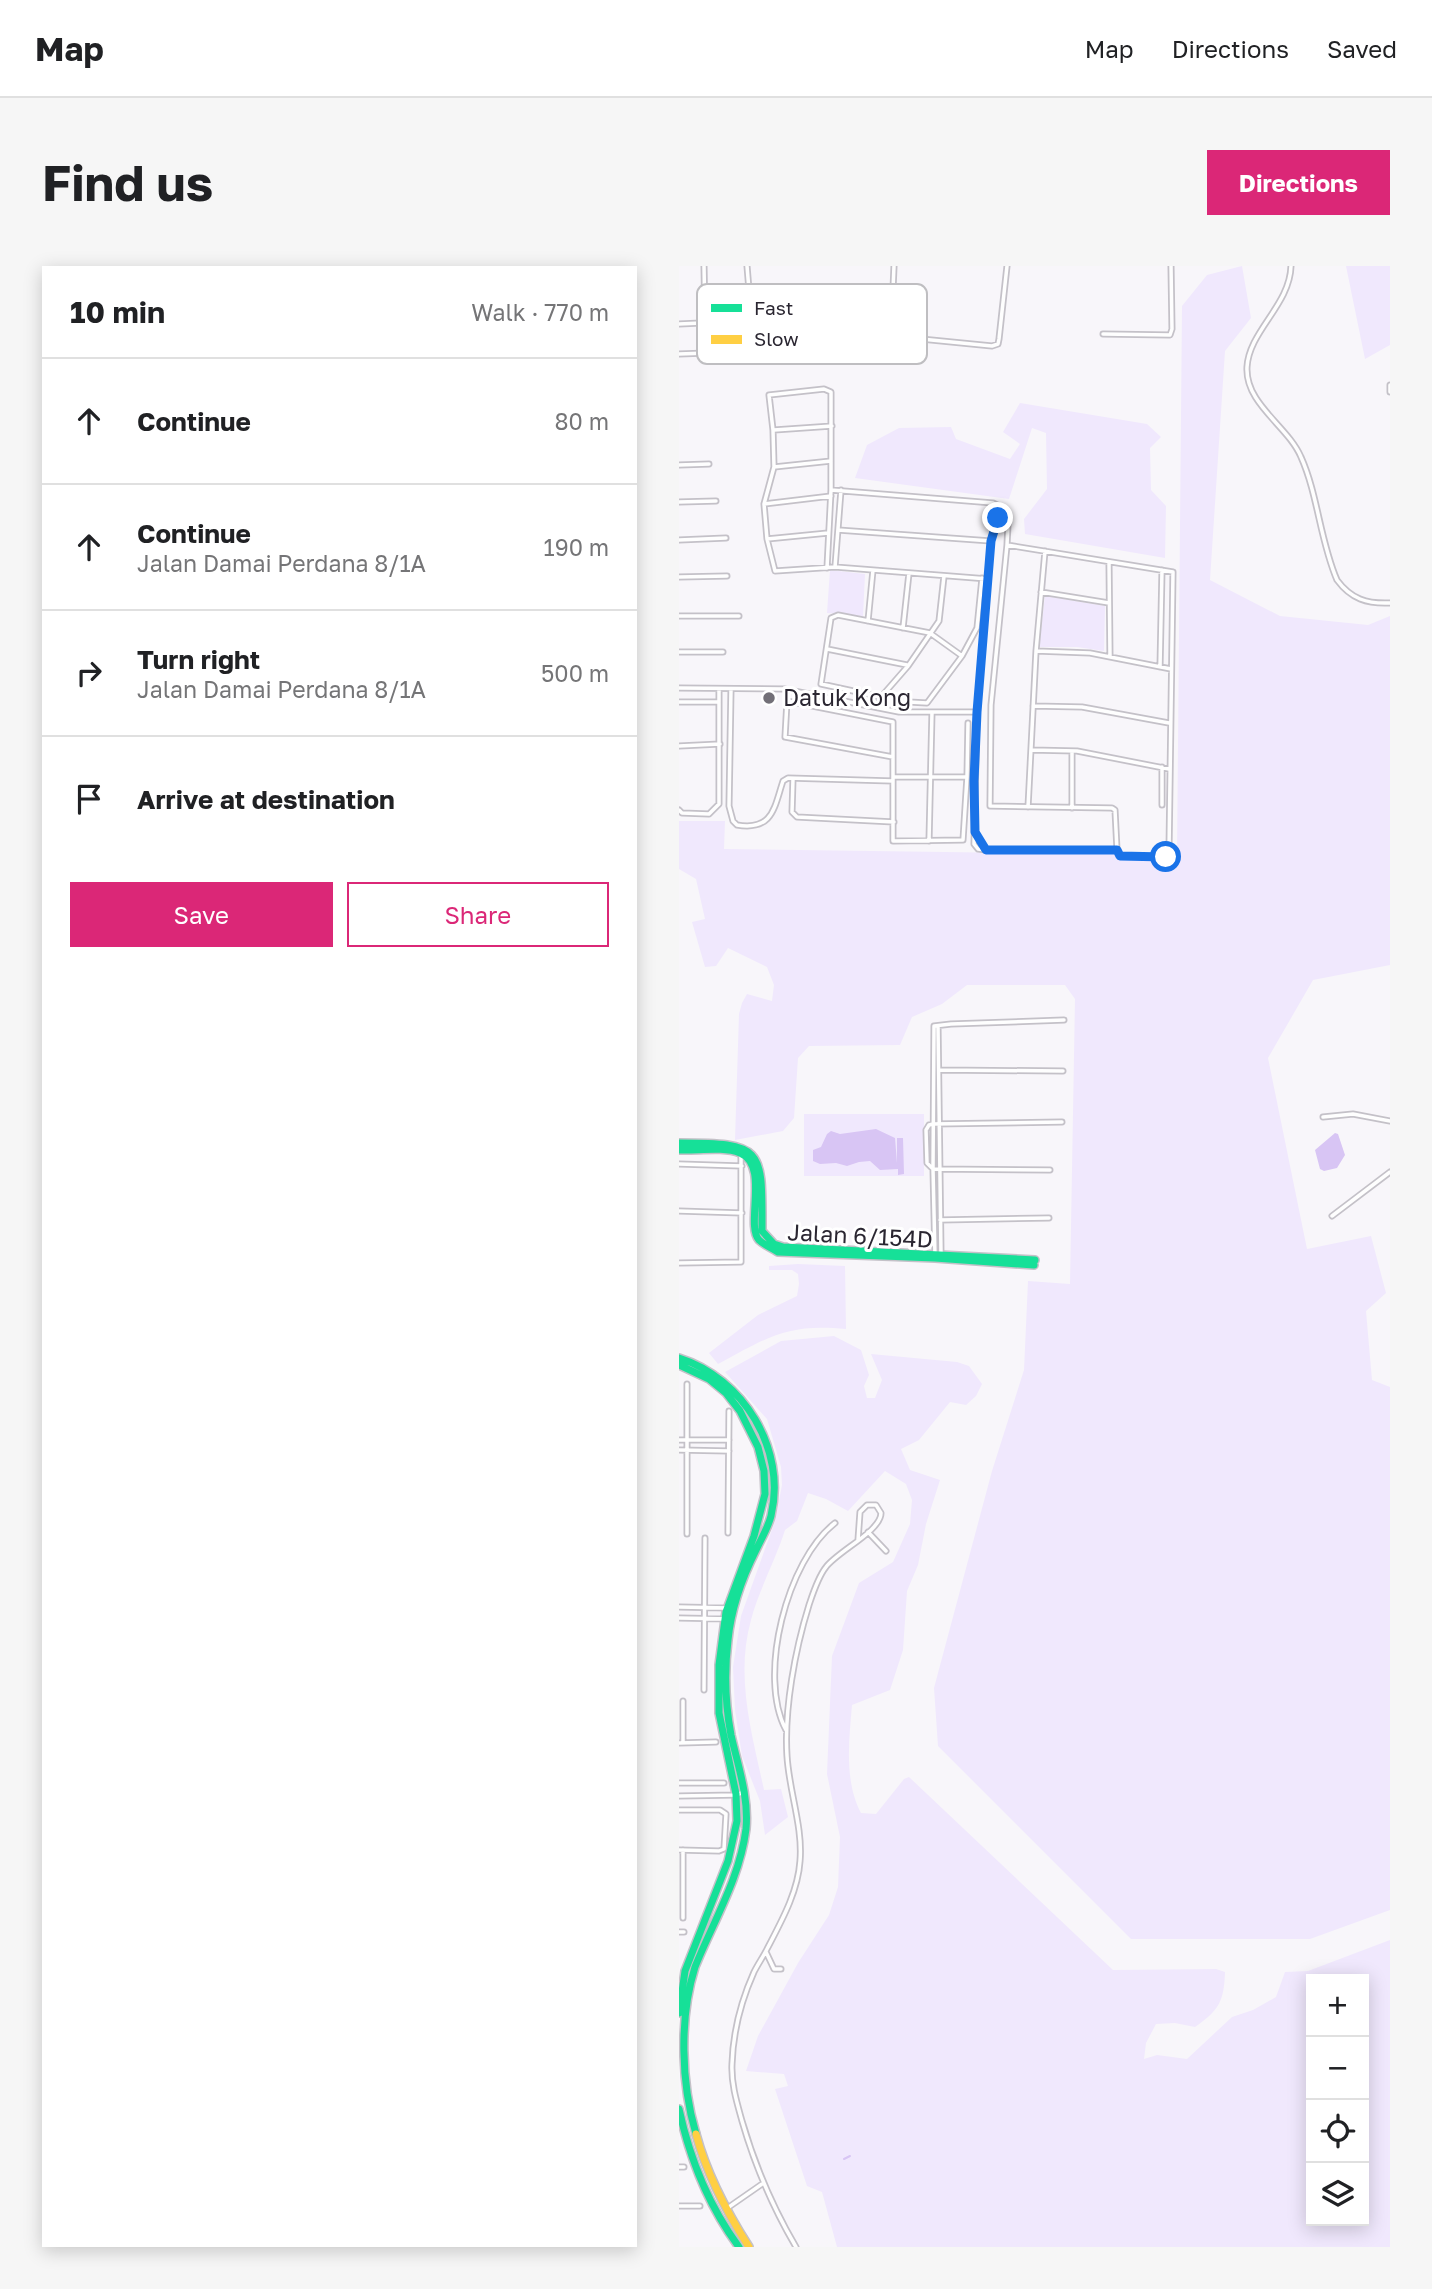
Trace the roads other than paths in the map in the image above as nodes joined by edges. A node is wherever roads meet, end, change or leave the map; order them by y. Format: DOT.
graph roads {
  1 [pos="704,266"];
  2 [pos="747,266"];
  3 [pos="894,266"];
  4 [pos="1007,266"];
  5 [pos="1171,266"];
  6 [pos="1291,266"];
  7 [pos="704,284"];
  8 [pos="748,284"];
  9 [pos="893,284"];
  10 [pos="697,323"];
  11 [pos="679,324"];
  12 [pos="1103,334"];
  13 [pos="927,340"];
  14 [pos="697,353"];
  15 [pos="679,354"];
  16 [pos="1390,385"];
  17 [pos="1390,392"];
  18 [pos="832,426"];
  19 [pos="773,430"];
  20 [pos="831,461"];
  21 [pos="709,464"];
  22 [pos="679,465"];
  23 [pos="774,467"];
  24 [pos="831,490"];
  25 [pos="841,491"];
  26 [pos="831,496"];
  27 [pos="716,501"];
  28 [pos="679,502"];
  29 [pos="764,504"];
  30 [pos="1008,524"];
  31 [pos="838,530"];
  32 [pos="828,533"];
  33 [pos="726,538"];
  34 [pos="767,538"];
  35 [pos="679,540"];
  36 [pos="991,541"];
  37 [pos="1007,545"];
  38 [pos="1045,551"];
  39 [pos="1109,563"];
  40 [pos="831,568"];
  41 [pos="873,570"];
  42 [pos="1162,570"];
  43 [pos="909,573"];
  44 [pos="944,575"];
  45 [pos="727,576"];
  46 [pos="679,577"];
  47 [pos="982,579"];
  48 [pos="988,579"];
  49 [pos="1041,592"];
  50 [pos="1109,603"];
  51 [pos="1390,603"];
  52 [pos="739,615"];
  53 [pos="679,616"];
  54 [pos="868,621"];
  55 [pos="903,628"];
  56 [pos="930,633"];
  57 [pos="827,649"];
  58 [pos="1035,651"];
  59 [pos="679,652"];
  60 [pos="723,652"];
  61 [pos="962,656"];
  62 [pos="1109,656"];
  63 [pos="908,666"];
  64 [pos="1160,667"];
  65 [pos="1171,669"];
  66 [pos="679,688"];
  67 [pos="719,689"];
  68 [pos="731,689"];
  69 [pos="881,697"];
  70 [pos="679,702"];
  71 [pos="719,702"];
  72 [pos="909,702"];
  73 [pos="924,703"];
  74 [pos="1033,706"];
  75 [pos="878,708"];
  76 [pos="924,712"];
  77 [pos="932,712"];
  78 [pos="977,712"];
  79 [pos="968,723"];
  80 [pos="1170,724"];
  81 [pos="720,744"];
  82 [pos="679,746"];
  83 [pos="1031,750"];
  84 [pos="1072,751"];
  85 [pos="893,757"];
  86 [pos="1162,768"];
  87 [pos="1169,769"];
  88 [pos="932,777"];
  89 [pos="968,777"];
  90 [pos="793,779"];
  91 [pos="893,779"];
  92 [pos="1162,805"];
  93 [pos="1028,807"];
  94 [pos="1072,808"];
  95 [pos="679,810"];
  96 [pos="894,822"];
  97 [pos="929,841"];
  98 [pos="1117,850"];
  99 [pos="1064,1020"];
  100 [pos="936,1070"];
  101 [pos="1063,1071"];
  102 [pos="1323,1117"];
  103 [pos="1390,1121"];
  104 [pos="1062,1122"];
  105 [pos="936,1124"];
  106 [pos="680,1145"];
  107 [pos="734,1145"];
  108 [pos="740,1153"];
  109 [pos="679,1164"];
  110 [pos="743,1166"];
  111 [pos="933,1169"];
  112 [pos="939,1169"];
  113 [pos="1051,1170"];
  114 [pos="1390,1172"];
  115 [pos="679,1211"];
  116 [pos="742,1213"];
  117 [pos="1332,1216"];
  118 [pos="1049,1218"];
  119 [pos="934,1220"];
  120 [pos="940,1220"];
  121 [pos="938,1256"];
  122 [pos="1034,1262"];
  123 [pos="679,1263"];
  124 [pos="679,1357"];
  125 [pos="679,1365"];
  126 [pos="687,1384"];
  127 [pos="729,1411"];
  128 [pos="679,1440"];
  129 [pos="687,1440"];
  130 [pos="729,1440"];
  131 [pos="679,1450"];
  132 [pos="687,1450"];
  133 [pos="729,1451"];
  134 [pos="769,1477"];
  135 [pos="835,1523"];
  136 [pos="868,1532"];
  137 [pos="728,1533"];
  138 [pos="687,1534"];
  139 [pos="705,1538"];
  140 [pos="857,1540"];
  141 [pos="886,1551"];
  142 [pos="679,1607"];
  143 [pos="705,1607"];
  144 [pos="730,1608"];
  145 [pos="679,1618"];
  146 [pos="705,1618"];
  147 [pos="728,1618"];
  148 [pos="704,1690"];
  149 [pos="683,1701"];
  150 [pos="787,1732"];
  151 [pos="716,1742"];
  152 [pos="681,1743"];
  153 [pos="679,1783"];
  154 [pos="723,1783"];
  155 [pos="740,1793"];
  156 [pos="679,1796"];
  157 [pos="679,1810"];
  158 [pos="681,1850"];
  159 [pos="683,1918"];
  160 [pos="766,1952"];
  161 [pos="781,1969"];
  162 [pos="679,2013"];
  163 [pos="679,2111"];
  164 [pos="689,2111"];
  165 [pos="762,2184"];
  166 [pos="679,2206"];
  167 [pos="700,2206"];
  168 [pos="723,2207"];
  169 [pos="739,2247"];
  170 [pos="749,2247"];
  171 [pos="794,2247"];
  1 -- 7 [label="street"];
  2 -- 8 [label="street"];
  3 -- 9 [label="street"];
  4 -- 13 [label="street"];
  5 -- 12 [label="street"];
  6 -- 51 [label="street"];
  10 -- 11 [label="street"];
  14 -- 15 [label="street"];
  16 -- 17 [label="street"];
  18 -- 19 [label="street"];
  18 -- 19 [label="street"];
  18 -- 20 [label="street"];
  19 -- 23 [label="street"];
  20 -- 23 [label="street"];
  20 -- 24 [label="street"];
  21 -- 22 [label="street"];
  23 -- 29 [label="street"];
  24 -- 25 [label="street"];
  24 -- 26 [label="street"];
  25 -- 31 [label="street"];
  25 -- 36 [label="street"];
  26 -- 29 [label="street"];
  26 -- 32 [label="street"];
  27 -- 28 [label="street"];
  29 -- 34 [label="street"];
  30 -- 37 [label="street"];
  31 -- 36 [label="street"];
  31 -- 40 [label="street"];
  32 -- 34 [label="street"];
  32 -- 40 [label="street"];
  33 -- 35 [label="street"];
  34 -- 40 [label="street"];
  36 -- 48 [label="street"];
  37 -- 38 [label="street"];
  37 -- 93 [label="street"];
  38 -- 39 [label="street"];
  38 -- 49 [label="street"];
  39 -- 42 [label="street"];
  39 -- 50 [label="street"];
  40 -- 41 [label="street"];
  41 -- 43 [label="street"];
  41 -- 54 [label="street"];
  42 -- 64 [label="street"];
  42 -- 65 [label="street"];
  43 -- 44 [label="street"];
  43 -- 55 [label="street"];
  44 -- 47 [label="street"];
  44 -- 56 [label="street"];
  45 -- 46 [label="street"];
  47 -- 48 [label="street"];
  47 -- 61 [label="street"];
  48 -- 78 [label="street"];
  49 -- 50 [label="street"];
  49 -- 58 [label="street"];
  50 -- 62 [label="street"];
  52 -- 53 [label="street"];
  54 -- 55 [label="street"];
  54 -- 57 [label="street"];
  55 -- 56 [label="street"];
  56 -- 61 [label="street"];
  56 -- 63 [label="street"];
  57 -- 63 [label="street"];
  57 -- 69 [label="street"];
  58 -- 62 [label="street"];
  58 -- 74 [label="street"];
  59 -- 60 [label="street"];
  61 -- 73 [label="street"];
  62 -- 64 [label="street"];
  63 -- 69 [label="street"];
  64 -- 65 [label="street"];
  65 -- 80 [label="street"];
  66 -- 67 [label="street"];
  67 -- 68 [label="street"];
  67 -- 71 [label="street"];
  68 -- 75 [label="street"];
  68 -- 90 [label="street"];
  69 -- 75 [label="street"];
  70 -- 71 [label="street"];
  71 -- 81 [label="street"];
  72 -- 73 [label="street"];
  73 -- 76 [label="street"];
  74 -- 80 [label="street"];
  74 -- 83 [label="street"];
  75 -- 76 [label="street"];
  76 -- 77 [label="street"];
  77 -- 78 [label="street"];
  77 -- 88 [label="street"];
  78 -- 98 [label="street"];
  79 -- 89 [label="street"];
  80 -- 87 [label="street"];
  81 -- 82 [label="street"];
  81 -- 95 [label="street"];
  83 -- 84 [label="street"];
  83 -- 93 [label="street"];
  84 -- 86 [label="street"];
  84 -- 94 [label="street"];
  85 -- 85 [label="street"];
  85 -- 91 [label="street"];
  86 -- 87 [label="street"];
  86 -- 92 [label="street"];
  87 -- 98 [label="street"];
  88 -- 89 [label="street"];
  88 -- 91 [label="street"];
  88 -- 97 [label="street"];
  89 -- 97 [label="street"];
  90 -- 91 [label="street"];
  90 -- 96 [label="street"];
  91 -- 96 [label="street"];
  93 -- 94 [label="street"];
  94 -- 98 [label="street"];
  96 -- 97 [label="street"];
  99 -- 100 [label="street"];
  100 -- 101 [label="street"];
  100 -- 105 [label="street"];
  102 -- 103 [label="street"];
  104 -- 105 [label="street"];
  105 -- 111 [label="street"];
  105 -- 112 [label="street"];
  106 -- 107 [label="street"];
  106 -- 108 [label="street"];
  107 -- 108 [label="street"];
  107 -- 121 [label="street, Jalan 6/154D"];
  108 -- 110 [label="street"];
  108 -- 121 [label="street, Jalan 6/154D"];
  109 -- 110 [label="street"];
  110 -- 116 [label="street"];
  111 -- 112 [label="street"];
  111 -- 119 [label="street"];
  112 -- 113 [label="street"];
  112 -- 120 [label="street"];
  114 -- 117 [label="street"];
  115 -- 116 [label="street"];
  116 -- 123 [label="street"];
  118 -- 120 [label="street"];
  119 -- 120 [label="street"];
  119 -- 121 [label="street"];
  120 -- 121 [label="street"];
  121 -- 122 [label="street, Jalan 6/154D"];
  124 -- 134 [label="street"];
  125 -- 134 [label="street"];
  126 -- 129 [label="street"];
  127 -- 130 [label="street"];
  128 -- 129 [label="street"];
  129 -- 130 [label="street"];
  129 -- 132 [label="street"];
  130 -- 133 [label="street"];
  131 -- 132 [label="street"];
  132 -- 133 [label="street"];
  132 -- 138 [label="street"];
  133 -- 137 [label="street"];
  134 -- 144 [label="street"];
  135 -- 150 [label="street"];
  136 -- 140 [label="street"];
  136 -- 140 [label="street"];
  136 -- 141 [label="street"];
  139 -- 143 [label="street"];
  140 -- 150 [label="street"];
  142 -- 143 [label="street"];
  143 -- 144 [label="street"];
  143 -- 146 [label="street"];
  144 -- 147 [label="street"];
  145 -- 146 [label="street"];
  146 -- 147 [label="street"];
  146 -- 148 [label="street"];
  147 -- 155 [label="street"];
  149 -- 152 [label="street"];
  150 -- 160 [label="street"];
  151 -- 152 [label="street"];
  153 -- 154 [label="street"];
  155 -- 156 [label="street"];
  155 -- 162 [label="street"];
  155 -- 164 [label="street"];
  157 -- 158 [label="street"];
  158 -- 159 [label="street"];
  160 -- 161 [label="street"];
  160 -- 165 [label="street"];
  163 -- 164 [label="street"];
  163 -- 169 [label="street"];
  164 -- 168 [label="street"];
  165 -- 168 [label="street"];
  165 -- 171 [label="street"];
  166 -- 167 [label="street"];
  168 -- 170 [label="street"];
}
